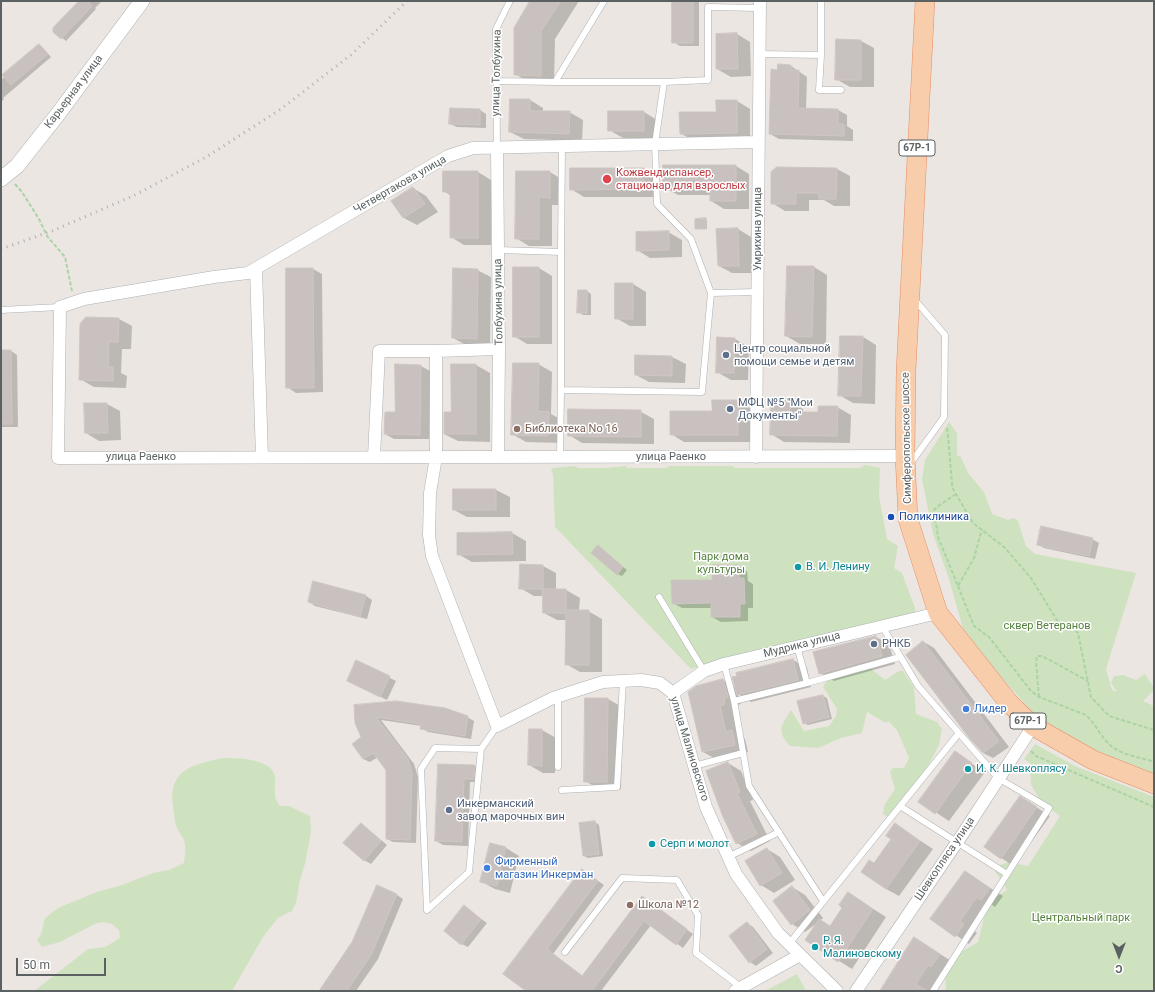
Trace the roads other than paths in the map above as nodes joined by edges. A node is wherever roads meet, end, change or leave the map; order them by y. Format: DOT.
graph roads {
  1 [pos="142,1"];
  2 [pos="510,1"];
  3 [pos="604,1"];
  4 [pos="821,1"];
  5 [pos="925,1"];
  6 [pos="708,4"];
  7 [pos="760,5"];
  8 [pos="759,54"];
  9 [pos="821,55"];
  10 [pos="496,81"];
  11 [pos="556,82"];
  12 [pos="664,82"];
  13 [pos="841,90"];
  14 [pos="758,142"];
  15 [pos="655,144"];
  16 [pos="562,146"];
  17 [pos="497,148"];
  18 [pos="4,177"];
  19 [pos="498,250"];
  20 [pos="562,252"];
  21 [pos="256,269"];
  22 [pos="758,292"];
  23 [pos="711,293"];
  24 [pos="910,294"];
  25 [pos="60,307"];
  26 [pos="1,310"];
  27 [pos="500,349"];
  28 [pos="436,351"];
  29 [pos="561,390"];
  30 [pos="756,456"];
  31 [pos="262,457"];
  32 [pos="374,457"];
  33 [pos="436,457"];
  34 [pos="498,457"];
  35 [pos="560,457"];
  36 [pos="906,463"];
  37 [pos="658,597"];
  38 [pos="938,612"];
  39 [pos="882,626"];
  40 [pos="797,646"];
  41 [pos="900,656"];
  42 [pos="724,664"];
  43 [pos="704,671"];
  44 [pos="622,681"];
  45 [pos="807,683"];
  46 [pos="673,693"];
  47 [pos="558,696"];
  48 [pos="734,701"];
  49 [pos="497,726"];
  50 [pos="1033,726"];
  51 [pos="959,733"];
  52 [pos="480,749"];
  53 [pos="743,753"];
  54 [pos="694,766"];
  55 [pos="558,768"];
  56 [pos="998,778"];
  57 [pos="1154,784"];
  58 [pos="562,790"];
  59 [pos="900,806"];
  60 [pos="779,832"];
  61 [pos="957,843"];
  62 [pos="728,857"];
  63 [pos="1007,874"];
  64 [pos="823,901"];
  65 [pos="789,944"];
  66 [pos="565,952"];
  67 [pos="800,955"];
  68 [pos="739,990"];
  69 [pos="837,991"];
  70 [pos="856,991"];
  71 [pos="933,991"];
  1 -- 18 [label="street, Карьерная улица"];
  2 -- 10 [label="lane, улица Толбухина"];
  3 -- 11 [label="lane"];
  4 -- 9 [label="lane"];
  5 -- 24 [label="main road, Симферопольское шоссе / 67Р-1"];
  6 -- 7 [label="lane"];
  6 -- 12 [label="lane"];
  7 -- 8 [label="street, Умрихина улица"];
  8 -- 9 [label="lane"];
  8 -- 14 [label="street, Умрихина улица"];
  9 -- 13 [label="lane"];
  10 -- 11 [label="lane"];
  10 -- 17 [label="lane, улица Толбухина"];
  11 -- 12 [label="lane"];
  12 -- 15 [label="lane"];
  14 -- 15 [label="street, Четвертакова улица"];
  14 -- 22 [label="street, Умрихина улица"];
  15 -- 16 [label="street, Четвертакова улица"];
  15 -- 23 [label="lane"];
  16 -- 17 [label="street, Четвертакова улица"];
  16 -- 20 [label="lane"];
  17 -- 19 [label="street, Толбухина улица"];
  17 -- 21 [label="street, Четвертакова улица"];
  19 -- 20 [label="lane"];
  19 -- 27 [label="street, Толбухина улица"];
  20 -- 29 [label="lane"];
  21 -- 25 [label="street, Четвертакова улица"];
  21 -- 31 [label="street"];
  22 -- 23 [label="lane"];
  22 -- 30 [label="street, Умрихина улица"];
  23 -- 29 [label="lane"];
  24 -- 36 [label="main road, Симферопольское шоссе / 67Р-1"];
  24 -- 36 [label="lane"];
  25 -- 26 [label="lane"];
  25 -- 31 [label="street, улица Раенко"];
  27 -- 28 [label="street"];
  27 -- 34 [label="street, Толбухина улица"];
  28 -- 32 [label="street"];
  28 -- 33 [label="street"];
  29 -- 35 [label="lane"];
  30 -- 35 [label="street, улица Раенко"];
  30 -- 36 [label="street, улица Раенко"];
  31 -- 32 [label="street, улица Раенко"];
  32 -- 33 [label="street, улица Раенко"];
  33 -- 34 [label="street, улица Раенко"];
  33 -- 49 [label="street"];
  34 -- 35 [label="street, улица Раенко"];
  36 -- 38 [label="main road, Симферопольское шоссе / 67Р-1"];
  37 -- 43 [label="lane"];
  38 -- 39 [label="street, Мудрика улица"];
  38 -- 50 [label="main road, Симферопольское шоссе / 67Р-1"];
  39 -- 40 [label="street, Мудрика улица"];
  39 -- 41 [label="lane"];
  40 -- 42 [label="street, Мудрика улица"];
  40 -- 45 [label="lane"];
  41 -- 45 [label="lane"];
  41 -- 51 [label="lane"];
  42 -- 43 [label="street, Мудрика улица"];
  42 -- 48 [label="lane"];
  43 -- 46 [label="street, Мудрика улица"];
  44 -- 46 [label="street, улица Малиновского"];
  44 -- 47 [label="street, улица Малиновского"];
  44 -- 58 [label="lane"];
  45 -- 48 [label="lane"];
  46 -- 54 [label="street, улица Малиновского"];
  47 -- 49 [label="street, улица Малиновского"];
  47 -- 55 [label="lane"];
  48 -- 53 [label="lane"];
  49 -- 52 [label="lane"];
  50 -- 56 [label="street, Шевкопляса улица"];
  50 -- 57 [label="main road, Симферопольское шоссе / 67Р-1"];
  51 -- 56 [label="lane"];
  51 -- 59 [label="lane"];
  52 -- 52 [label="lane"];
  53 -- 54 [label="lane"];
  53 -- 60 [label="lane"];
  54 -- 62 [label="street, улица Малиновского"];
  56 -- 61 [label="street, Шевкопляса улица"];
  56 -- 63 [label="lane"];
  59 -- 61 [label="lane"];
  59 -- 64 [label="lane"];
  60 -- 62 [label="lane"];
  60 -- 64 [label="lane"];
  61 -- 63 [label="lane"];
  61 -- 70 [label="street, Шевкопляса улица"];
  62 -- 65 [label="street, улица Малиновского"];
  63 -- 71 [label="lane"];
  64 -- 65 [label="lane"];
  65 -- 67 [label="street, улица Малиновского"];
  66 -- 68 [label="lane"];
  67 -- 68 [label="street"];
  67 -- 69 [label="street, улица Малиновского"];
}
